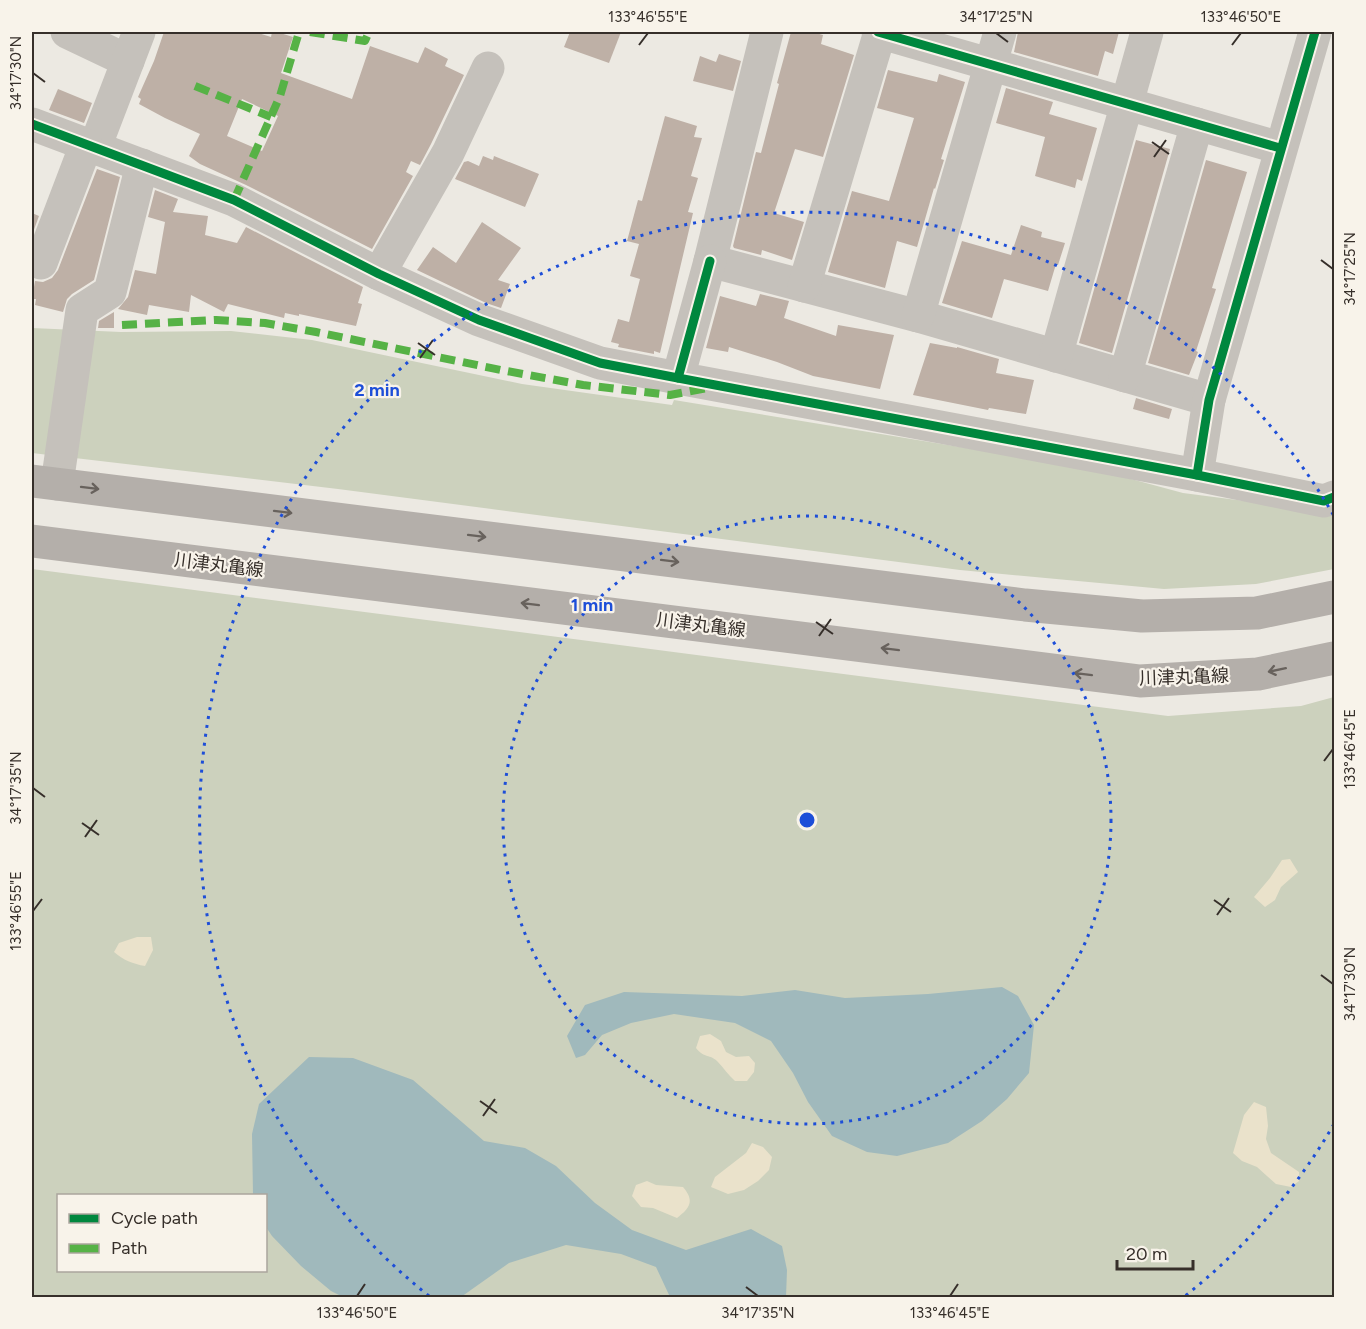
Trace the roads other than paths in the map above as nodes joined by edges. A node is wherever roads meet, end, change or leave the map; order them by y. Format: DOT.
graph roads {
  1 [pos="67,32"];
  2 [pos="767,32"];
  3 [pos="879,32"];
  4 [pos="1000,32"];
  5 [pos="1148,32"];
  6 [pos="1315,32"];
  7 [pos="134,46"];
  8 [pos="990,65"];
  9 [pos="488,68"];
  10 [pos="1127,104"];
  11 [pos="32,124"];
  12 [pos="1197,124"];
  13 [pos="91,146"];
  14 [pos="1280,148"];
  15 [pos="142,165"];
  16 [pos="710,261"];
  17 [pos="41,263"];
  18 [pos="379,274"];
  19 [pos="804,286"];
  20 [pos="918,316"];
  21 [pos="1056,356"];
  22 [pos="1125,376"];
  23 [pos="678,378"];
  24 [pos="1209,400"];
  25 [pos="1197,475"];
  26 [pos="44,483"];
  27 [pos="1335,497"];
  28 [pos="32,542"];
  29 [pos="1335,597"];
  30 [pos="1335,658"];
  1 -- 7 [label="street"];
  2 -- 16 [label="street"];
  3 -- 8 [label="street"];
  3 -- 19 [label="street"];
  4 -- 8 [label="street"];
  5 -- 10 [label="street"];
  6 -- 14 [label="street"];
  7 -- 13 [label="street"];
  8 -- 10 [label="street"];
  8 -- 20 [label="street"];
  9 -- 18 [label="street"];
  10 -- 12 [label="street"];
  10 -- 21 [label="street"];
  11 -- 13 [label="street"];
  12 -- 14 [label="street"];
  12 -- 22 [label="street"];
  13 -- 15 [label="street"];
  13 -- 17 [label="street"];
  14 -- 24 [label="street"];
  15 -- 18 [label="street"];
  15 -- 26 [label="street"];
  16 -- 19 [label="street"];
  16 -- 23 [label="street"];
  18 -- 23 [label="street"];
  19 -- 20 [label="street"];
  20 -- 21 [label="street"];
  21 -- 22 [label="street"];
  22 -- 24 [label="street"];
  23 -- 25 [label="street"];
  24 -- 25 [label="street"];
  25 -- 27 [label="street"];
  26 -- 29 [label="main road, one-way"];
  30 -- 28 [label="main road, 川津丸亀線, one-way"];
}
